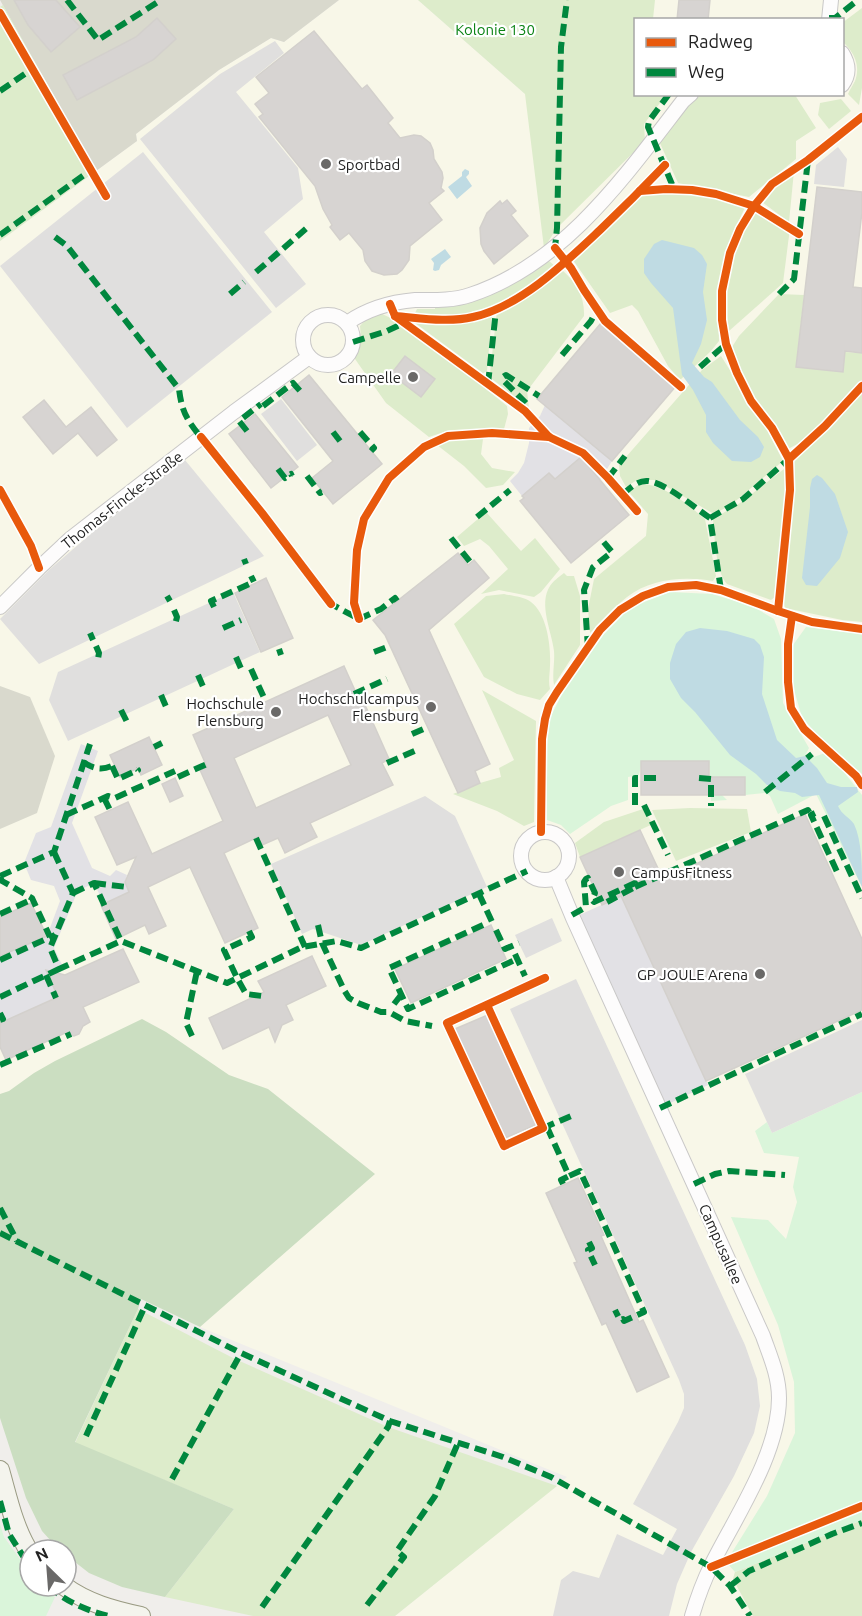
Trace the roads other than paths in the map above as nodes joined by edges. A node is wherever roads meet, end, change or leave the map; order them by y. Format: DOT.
graph roads {
  1 [pos="831,0"];
  2 [pos="829,18"];
  3 [pos="844,55"];
  4 [pos="844,83"];
  5 [pos="688,96"];
  6 [pos="346,323"];
  7 [pos="309,357"];
  8 [pos="0,607"];
  9 [pos="556,877"];
  10 [pos="0,1470"];
  11 [pos="21,1538"];
  12 [pos="78,1595"];
  13 [pos="141,1616"];
  14 [pos="692,1616"];
  1 -- 2 [label="street"];
  3 -- 4 [label="street"];
  5 -- 6 [label="street"];
  6 -- 7 [label="street"];
  6 -- 7 [label="street"];
  7 -- 8 [label="street, Thomas-Fincke-Straße"];
  9 -- 14 [label="street, Campusallee"];
  10 -- 11 [label="street"];
  12 -- 13 [label="street"];
}
